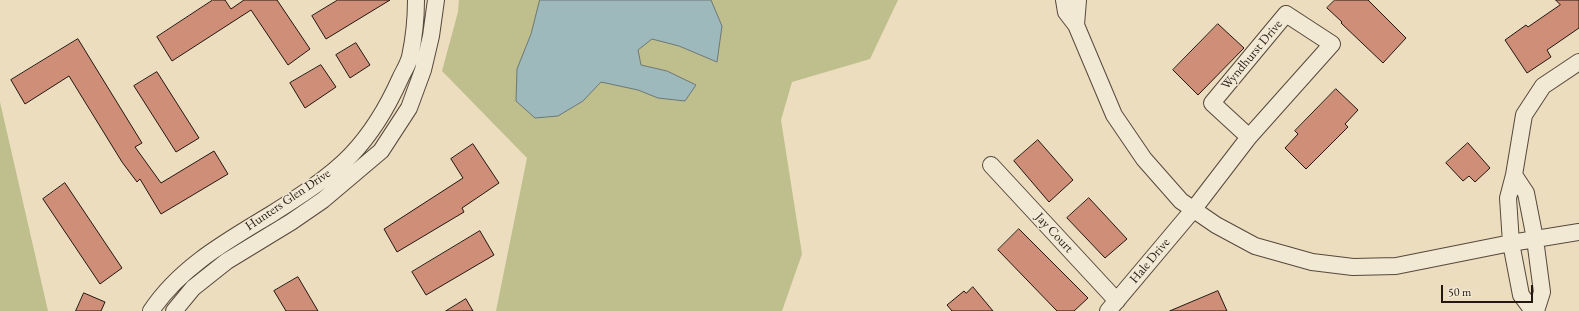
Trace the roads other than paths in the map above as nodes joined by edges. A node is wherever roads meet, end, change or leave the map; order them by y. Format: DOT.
graph roads {
  1 [pos="416,0"];
  2 [pos="436,0"];
  3 [pos="1064,0"];
  4 [pos="1078,0"];
  5 [pos="1076,25"];
  6 [pos="1579,62"];
  7 [pos="388,106"];
  8 [pos="403,116"];
  9 [pos="1249,137"];
  10 [pos="991,165"];
  11 [pos="1514,175"];
  12 [pos="314,186"];
  13 [pos="323,200"];
  14 [pos="282,208"];
  15 [pos="1193,210"];
  16 [pos="291,222"];
  17 [pos="1579,232"];
  18 [pos="1535,239"];
  19 [pos="1511,243"];
  20 [pos="1112,306"];
  21 [pos="151,311"];
  22 [pos="174,311"];
  23 [pos="1533,311"];
  24 [pos="1536,311"];
  1 -- 7 [label="street, Hunters Glen Drive"];
  2 -- 8 [label="street, Hunters Glen Drive"];
  3 -- 5 [label="street"];
  4 -- 5 [label="street"];
  5 -- 15 [label="street"];
  6 -- 11 [label="street"];
  7 -- 8 [label="street"];
  7 -- 12 [label="street, Hunters Glen Drive"];
  8 -- 13 [label="street, Hunters Glen Drive"];
  9 -- 9 [label="street, Wyndhurst Drive"];
  9 -- 15 [label="street, Wyndhurst Drive"];
  10 -- 20 [label="street, Jay Court"];
  11 -- 18 [label="street"];
  11 -- 19 [label="street"];
  12 -- 13 [label="street"];
  12 -- 14 [label="street, Hunters Glen Drive"];
  13 -- 16 [label="street, Hunters Glen Drive"];
  14 -- 16 [label="street"];
  14 -- 21 [label="street, Hunters Glen Drive"];
  15 -- 19 [label="street"];
  15 -- 20 [label="street, Hale Drive"];
  16 -- 22 [label="street, Hunters Glen Drive"];
  17 -- 18 [label="street"];
  18 -- 19 [label="street"];
  18 -- 24 [label="street"];
  19 -- 23 [label="street"];
}
